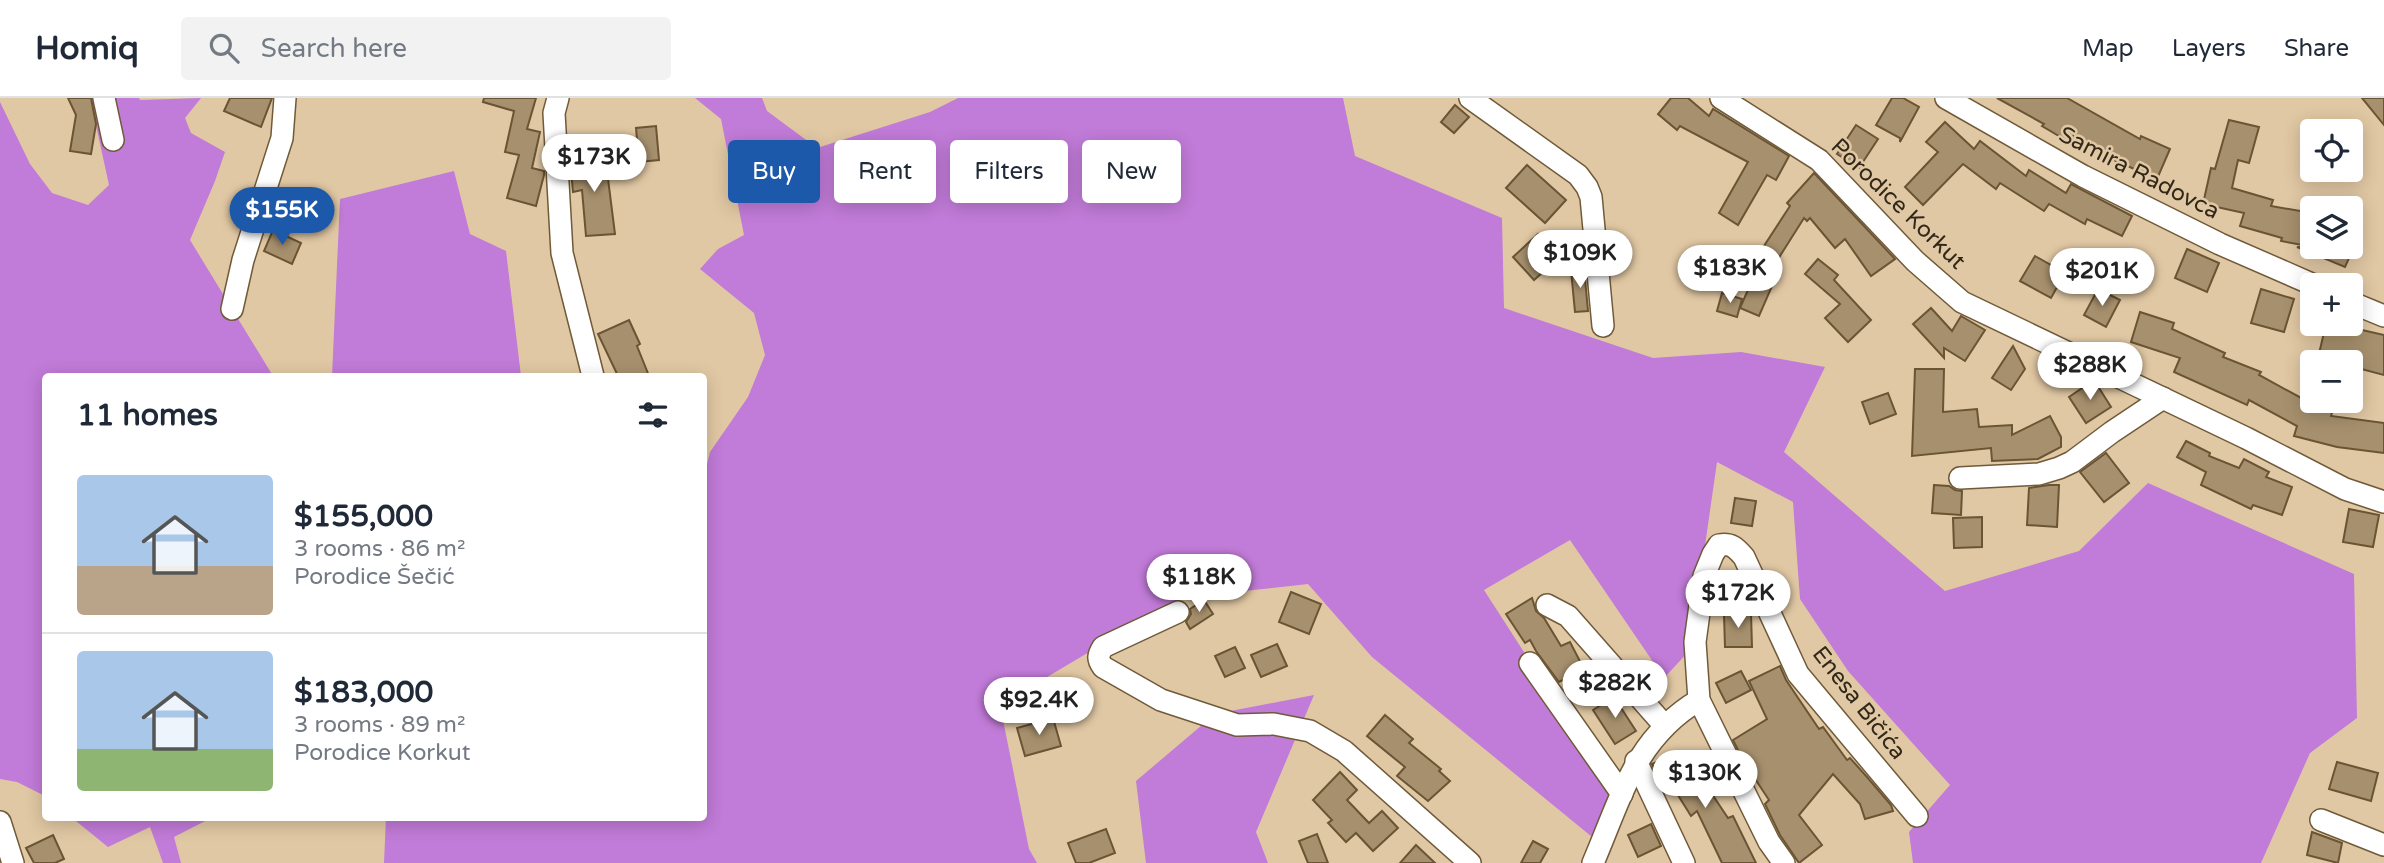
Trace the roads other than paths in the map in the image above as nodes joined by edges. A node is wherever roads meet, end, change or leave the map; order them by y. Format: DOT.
graph roads {
  1 [pos="104,98"];
  2 [pos="285,98"];
  3 [pos="558,98"];
  4 [pos="1470,98"];
  5 [pos="1721,98"];
  6 [pos="1946,98"];
  7 [pos="113,140"];
  8 [pos="2300,279"];
  9 [pos="2363,307"];
  10 [pos="232,309"];
  11 [pos="2384,316"];
  12 [pos="1603,327"];
  13 [pos="592,373"];
  14 [pos="2164,398"];
  15 [pos="1960,478"];
  16 [pos="2384,502"];
  17 [pos="1547,605"];
  18 [pos="1178,612"];
  19 [pos="1530,663"];
  20 [pos="1699,700"];
  21 [pos="1664,725"];
  22 [pos="1636,761"];
  23 [pos="1622,794"];
  24 [pos="1917,816"];
  25 [pos="2321,820"];
  26 [pos="0,822"];
  27 [pos="2384,845"];
  28 [pos="13,863"];
  29 [pos="1470,863"];
  30 [pos="1593,863"];
  31 [pos="1684,863"];
  32 [pos="1784,863"];
  1 -- 7 [label="street"];
  2 -- 10 [label="street"];
  3 -- 13 [label="street"];
  4 -- 12 [label="street"];
  5 -- 14 [label="street, Porodice Korkut"];
  6 -- 8 [label="street, Samira Radovca"];
  9 -- 11 [label="street"];
  14 -- 15 [label="street"];
  14 -- 16 [label="street, Porodice Korkut"];
  17 -- 21 [label="street"];
  18 -- 29 [label="street"];
  19 -- 23 [label="street"];
  20 -- 21 [label="street"];
  20 -- 24 [label="street, Enesa Bičića"];
  20 -- 32 [label="street, Enesa Bičića"];
  21 -- 22 [label="street"];
  22 -- 23 [label="street"];
  22 -- 31 [label="street"];
  23 -- 30 [label="street"];
  25 -- 27 [label="street"];
  26 -- 28 [label="street"];
}
